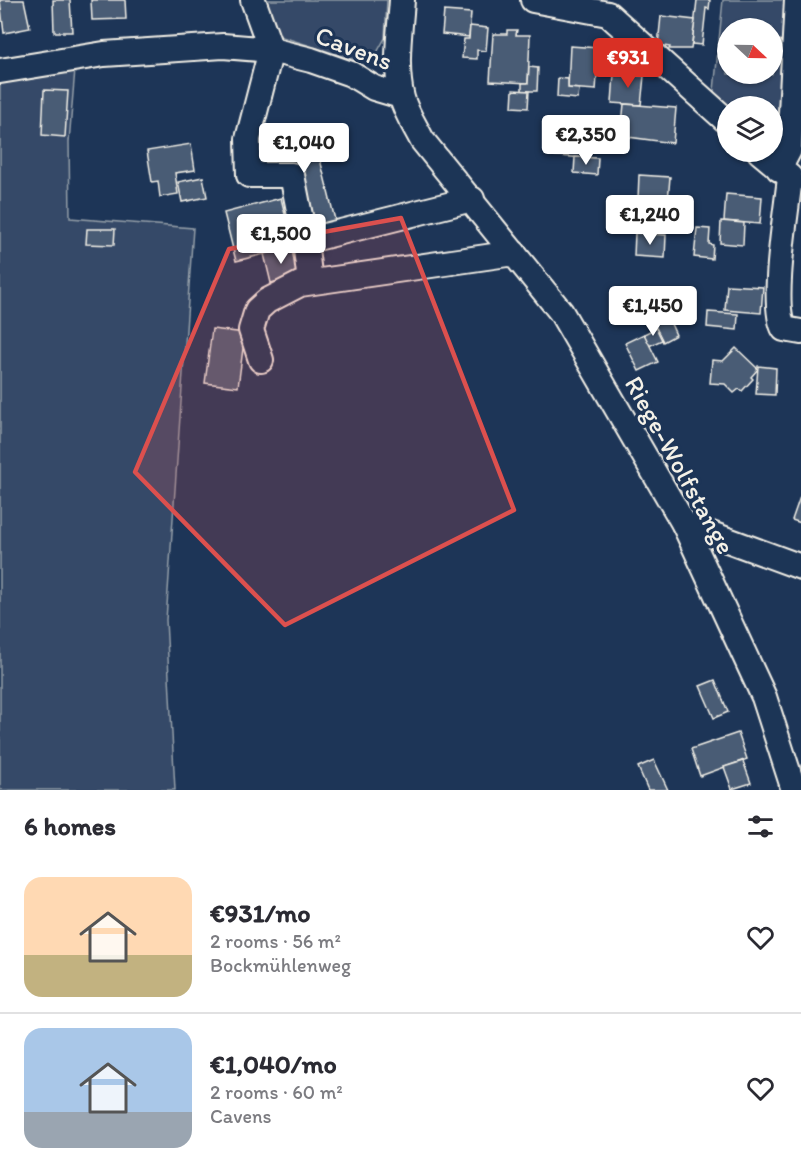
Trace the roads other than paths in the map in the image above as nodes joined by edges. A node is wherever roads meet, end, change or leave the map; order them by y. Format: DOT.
graph roads {
  1 [pos="253,0"];
  2 [pos="402,0"];
  3 [pos="532,0"];
  4 [pos="798,16"];
  5 [pos="270,50"];
  6 [pos="0,71"];
  7 [pos="401,96"];
  8 [pos="717,112"];
  9 [pos="773,162"];
  10 [pos="790,175"];
  11 [pos="472,200"];
  12 [pos="305,241"];
  13 [pos="514,253"];
  14 [pos="310,282"];
  15 [pos="801,332"];
  16 [pos="261,360"];
  17 [pos="684,524"];
  18 [pos="801,567"];
  19 [pos="794,790"];
  1 -- 5 [label="street"];
  2 -- 7 [label="street, Riege-Wolfstange"];
  3 -- 8 [label="street"];
  4 -- 10 [label="street"];
  5 -- 6 [label="street, Cavens"];
  5 -- 7 [label="street, Cavens"];
  5 -- 12 [label="street"];
  7 -- 11 [label="street, Riege-Wolfstange"];
  9 -- 10 [label="street"];
  10 -- 15 [label="street"];
  11 -- 12 [label="street"];
  11 -- 13 [label="street, Riege-Wolfstange"];
  12 -- 14 [label="street"];
  13 -- 14 [label="street"];
  13 -- 17 [label="street, Riege-Wolfstange"];
  14 -- 16 [label="street"];
  17 -- 18 [label="street"];
  17 -- 19 [label="street, Riege-Wolfstange"];
}
